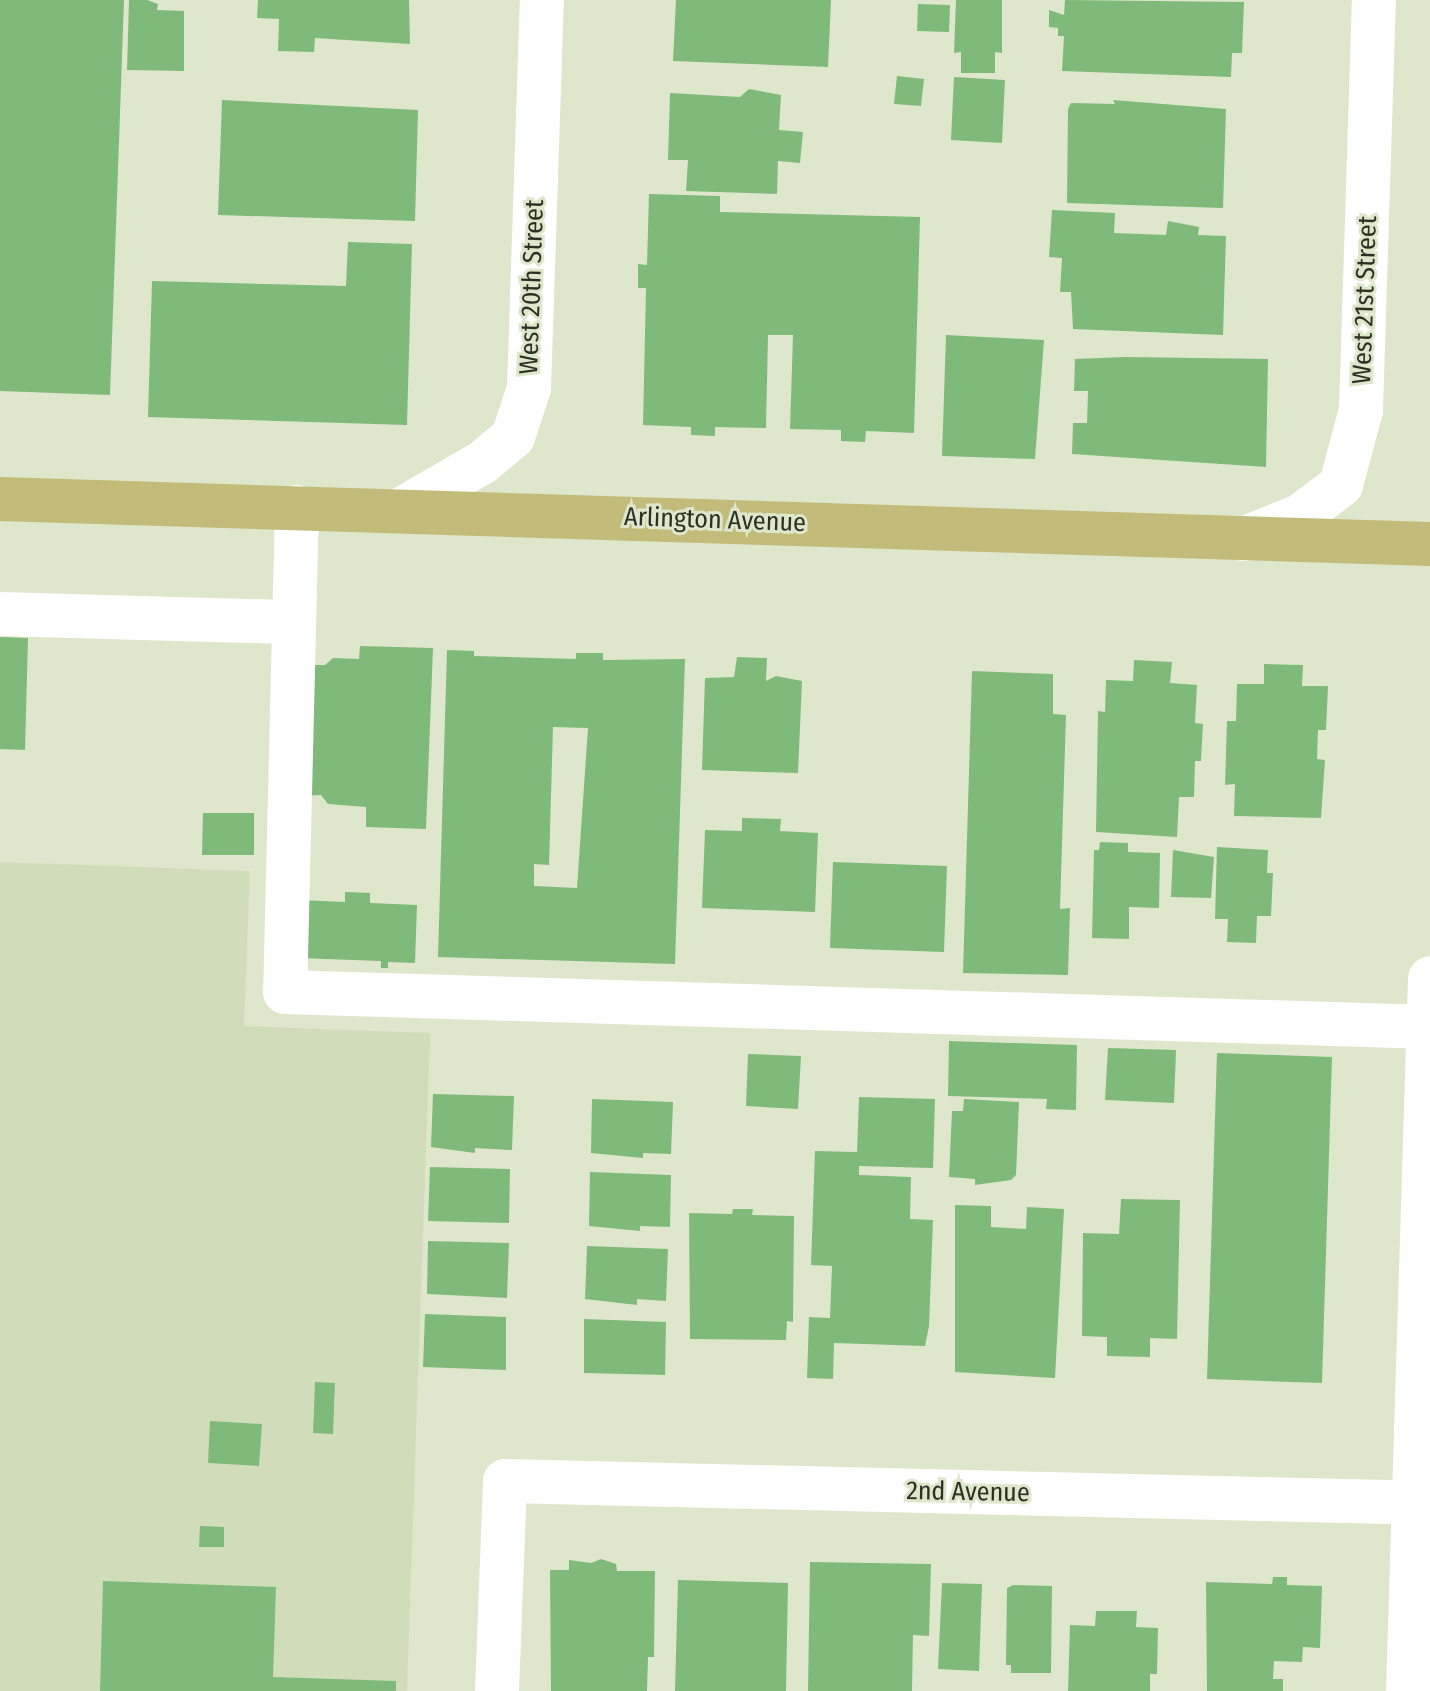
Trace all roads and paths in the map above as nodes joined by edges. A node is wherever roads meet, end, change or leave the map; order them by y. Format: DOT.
graph roads {
  1 [pos="542,0"];
  2 [pos="1374,0"];
  3 [pos="0,499"];
  4 [pos="297,507"];
  5 [pos="400,510"];
  6 [pos="1243,539"];
  7 [pos="1430,544"];
  8 [pos="0,614"];
  9 [pos="294,622"];
  10 [pos="1430,978"];
  11 [pos="1428,1027"];
  12 [pos="1422,1503"];
  13 [pos="497,1691"];
  14 [pos="1408,1691"];
  1 -- 5 [label="street, West 20th Street"];
  2 -- 6 [label="street, West 21st Street"];
  3 -- 4 [label="main road, Arlington Avenue"];
  4 -- 5 [label="main road, Arlington Avenue"];
  4 -- 9 [label="street"];
  5 -- 6 [label="main road, Arlington Avenue"];
  6 -- 7 [label="main road, Arlington Avenue"];
  8 -- 9 [label="street"];
  9 -- 11 [label="street"];
  10 -- 11 [label="street"];
  11 -- 12 [label="street"];
  12 -- 13 [label="street, 2nd Avenue"];
  12 -- 14 [label="street"];
}
